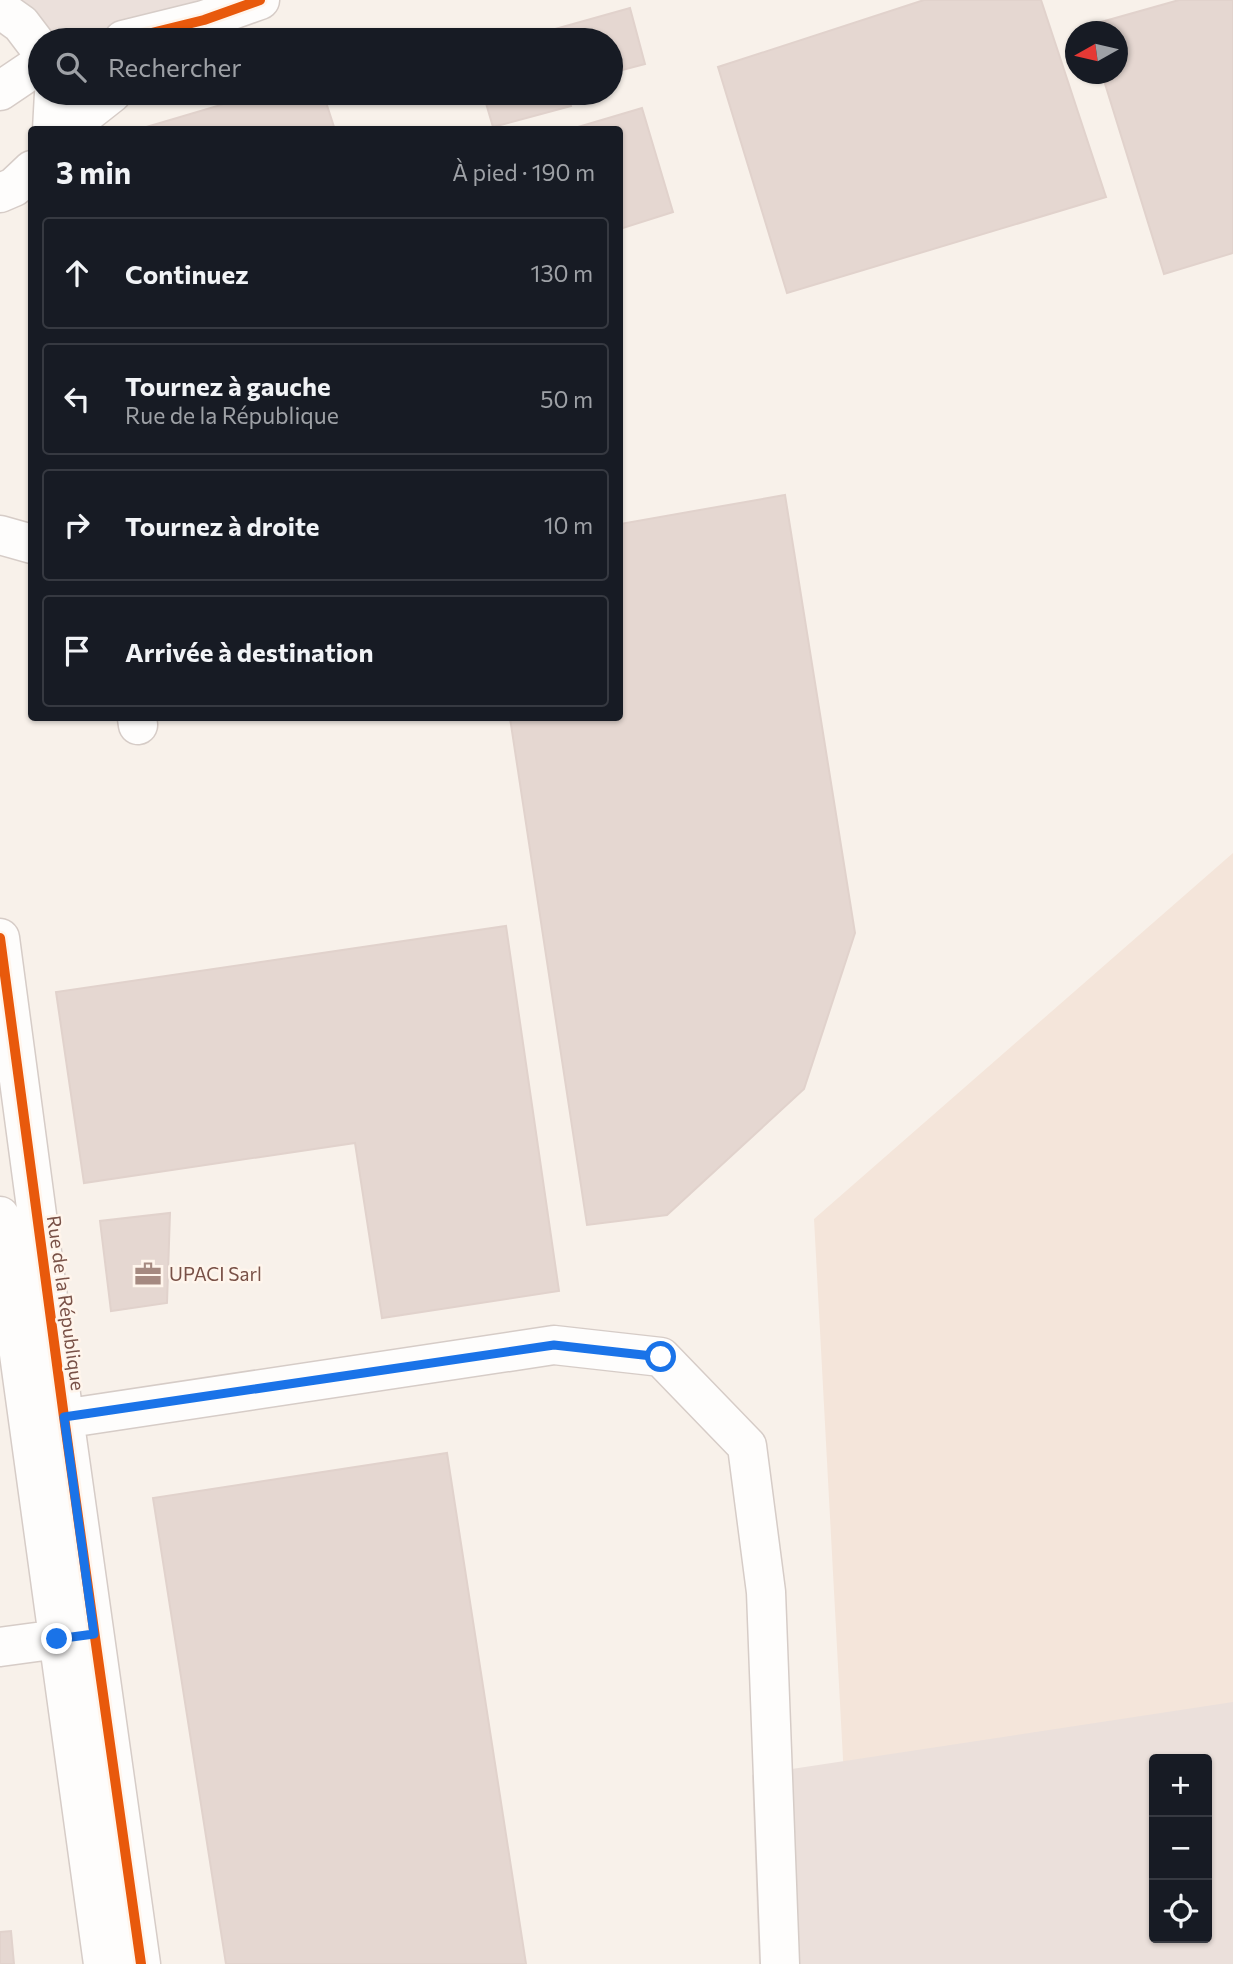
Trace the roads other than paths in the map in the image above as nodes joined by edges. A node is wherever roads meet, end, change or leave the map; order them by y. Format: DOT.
graph roads {
  1 [pos="260,0"];
  2 [pos="0,9"];
  3 [pos="197,28"];
  4 [pos="28,33"];
  5 [pos="28,72"];
  6 [pos="0,91"];
  7 [pos="53,105"];
  8 [pos="97,105"];
  9 [pos="52,126"];
  10 [pos="70,126"];
  11 [pos="0,535"];
  12 [pos="28,543"];
  13 [pos="0,938"];
  14 [pos="0,1216"];
  15 [pos="46,1420"];
  16 [pos="76,1637"];
  17 [pos="0,1647"];
  18 [pos="103,1964"];
  19 [pos="141,1964"];
  20 [pos="780,1964"];
  1 -- 3 [label="street"];
  2 -- 4 [label="street"];
  5 -- 6 [label="street"];
  7 -- 9 [label="street"];
  8 -- 10 [label="street"];
  11 -- 12 [label="street"];
  13 -- 15 [label="street, Rue de la République"];
  14 -- 15 [label="street, Rue de la République"];
  15 -- 16 [label="street, Rue de la République"];
  15 -- 20 [label="street"];
  16 -- 17 [label="street"];
  16 -- 18 [label="street, Rue de la République"];
  16 -- 19 [label="street, Rue de la République"];
}
